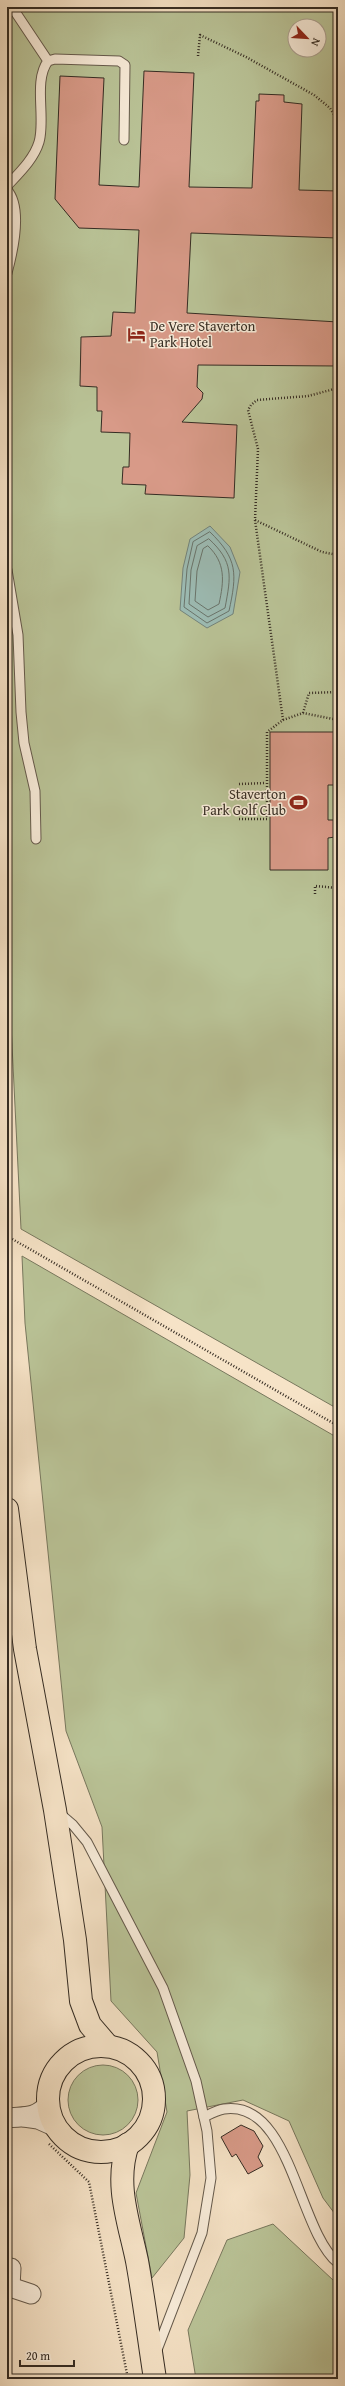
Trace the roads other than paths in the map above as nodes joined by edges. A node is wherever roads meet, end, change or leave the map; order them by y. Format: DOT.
graph roads {
  1 [pos="12,7"];
  2 [pos="48,61"];
  3 [pos="124,140"];
  4 [pos="7,186"];
  5 [pos="7,190"];
  6 [pos="7,273"];
  7 [pos="7,570"];
  8 [pos="36,839"];
  9 [pos="7,1509"];
  10 [pos="55,1810"];
  11 [pos="81,2001"];
  12 [pos="108,2046"];
  13 [pos="74,2054"];
  14 [pos="48,2105"];
  15 [pos="204,2116"];
  16 [pos="14,2117"];
  17 [pos="50,2133"];
  18 [pos="128,2144"];
  19 [pos="94,2151"];
  20 [pos="121,2188"];
  21 [pos="338,2263"];
  22 [pos="11,2268"];
  23 [pos="8,2287"];
  24 [pos="31,2294"];
  25 [pos="154,2371"];
  1 -- 2 [label="lane"];
  2 -- 3 [label="lane"];
  2 -- 4 [label="lane"];
  5 -- 6 [label="lane"];
  7 -- 8 [label="lane"];
  9 -- 10 [label="main road"];
  10 -- 11 [label="main road"];
  10 -- 15 [label="lane"];
  11 -- 12 [label="main road"];
  11 -- 13 [label="main road"];
  12 -- 13 [label="main road"];
  12 -- 18 [label="main road"];
  13 -- 14 [label="main road"];
  14 -- 16 [label="street"];
  14 -- 17 [label="main road"];
  15 -- 21 [label="lane"];
  15 -- 25 [label="lane"];
  16 -- 17 [label="street"];
  17 -- 19 [label="main road"];
  18 -- 19 [label="main road"];
  18 -- 20 [label="main road"];
  19 -- 20 [label="main road"];
  20 -- 25 [label="main road"];
  22 -- 23 [label="street"];
  23 -- 24 [label="street"];
}
